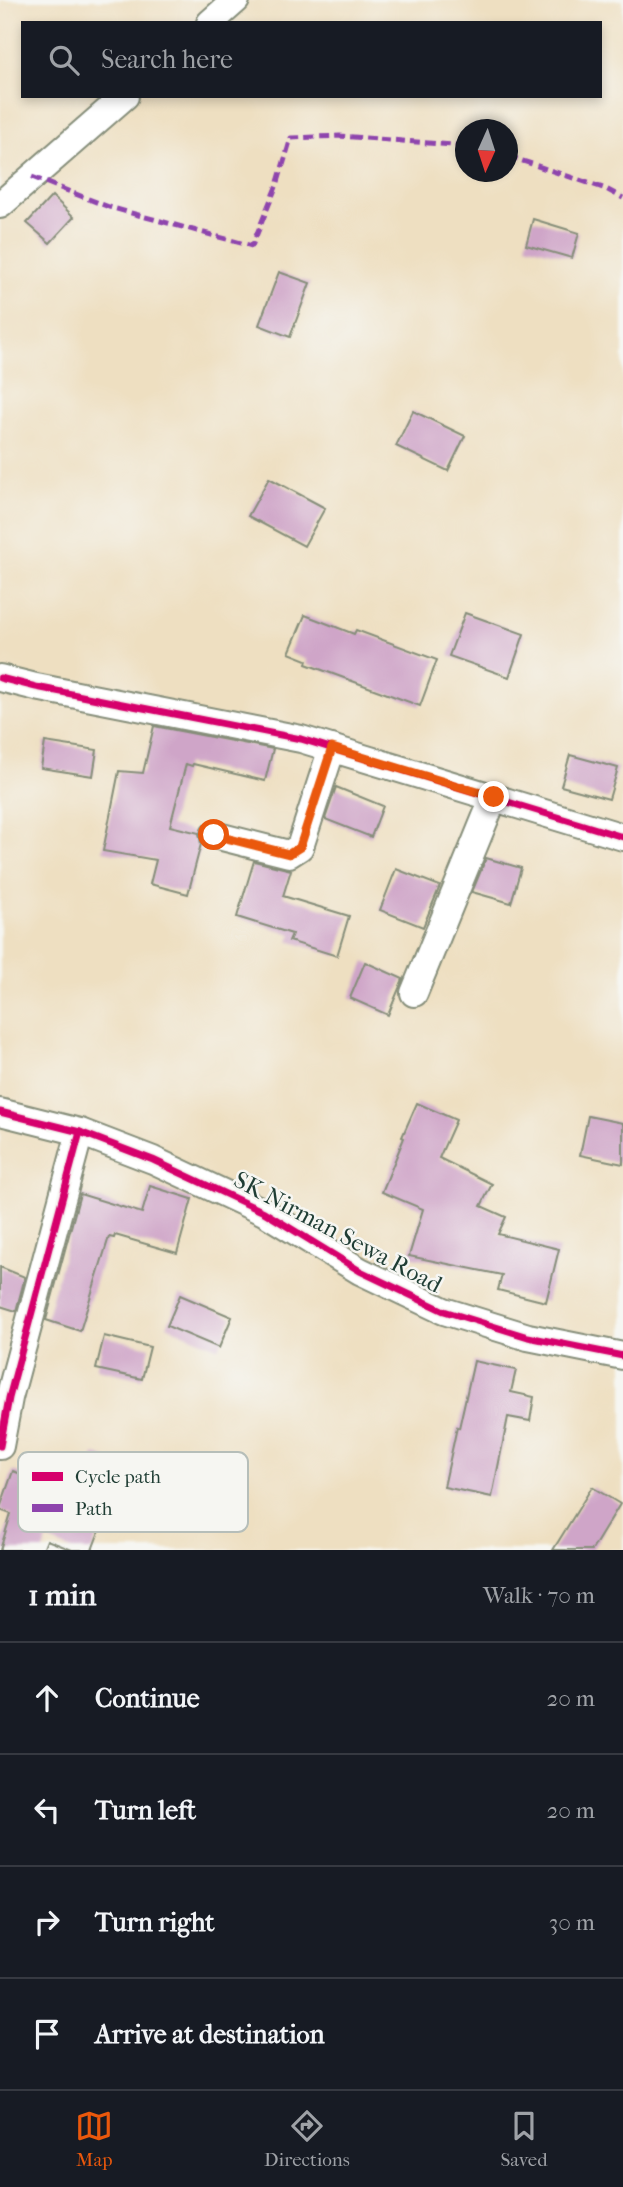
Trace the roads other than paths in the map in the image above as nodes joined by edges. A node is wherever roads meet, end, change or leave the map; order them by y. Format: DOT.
graph roads {
  1 [pos="236,0"];
  2 [pos="212,21"];
  3 [pos="123,98"];
  4 [pos="0,205"];
  5 [pos="0,678"];
  6 [pos="332,748"];
  7 [pos="494,797"];
  8 [pos="214,835"];
  9 [pos="623,837"];
  10 [pos="414,993"];
  11 [pos="0,1112"];
  12 [pos="80,1132"];
  13 [pos="623,1356"];
  14 [pos="0,1446"];
  1 -- 2 [label="street"];
  3 -- 4 [label="street"];
  5 -- 6 [label="street"];
  6 -- 7 [label="street"];
  6 -- 8 [label="street"];
  7 -- 9 [label="street"];
  7 -- 10 [label="street"];
  11 -- 12 [label="street, SK Nirman Sewa Road"];
  12 -- 13 [label="street, SK Nirman Sewa Road"];
  12 -- 14 [label="street"];
}
